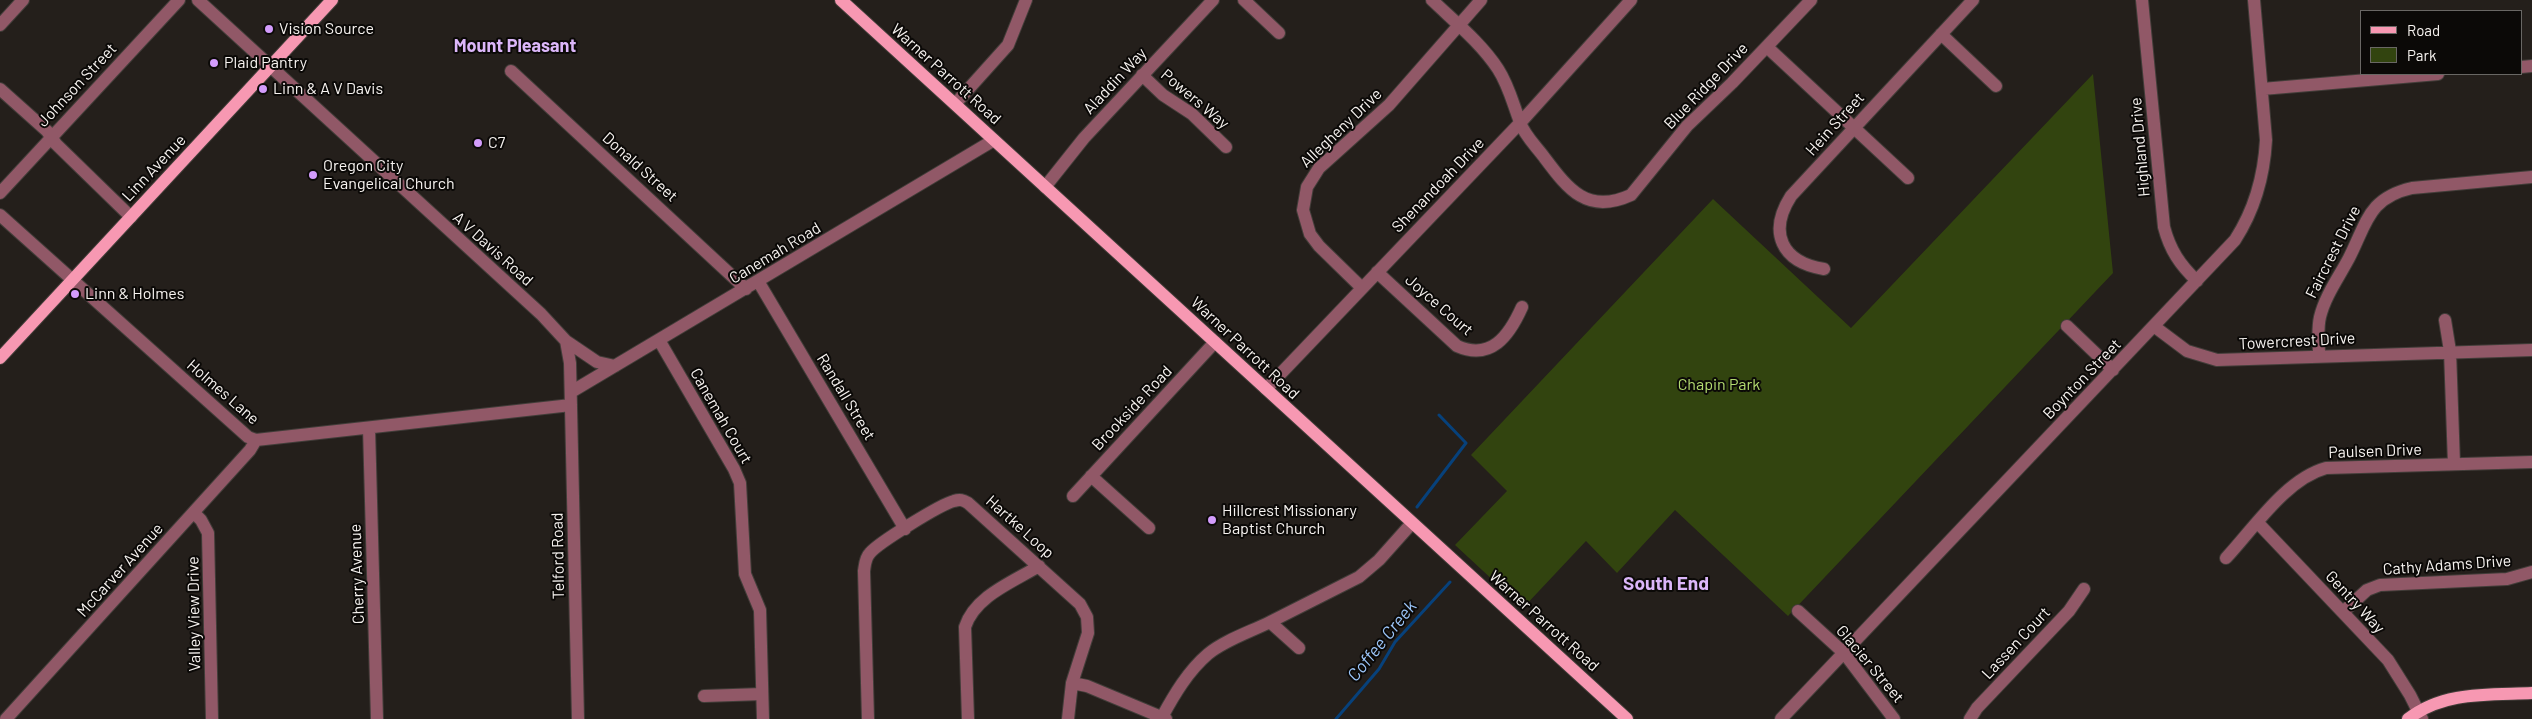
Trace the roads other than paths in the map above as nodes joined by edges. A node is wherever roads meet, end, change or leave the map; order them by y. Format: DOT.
graph roads {
  1 [pos="23,0"];
  2 [pos="179,0"];
  3 [pos="198,0"];
  4 [pos="332,0"];
  5 [pos="841,0"];
  6 [pos="1026,0"];
  7 [pos="1213,0"];
  8 [pos="1244,0"];
  9 [pos="1432,0"];
  10 [pos="1481,0"];
  11 [pos="1631,0"];
  12 [pos="1811,0"];
  13 [pos="1973,0"];
  14 [pos="2142,0"];
  15 [pos="2254,0"];
  16 [pos="0,25"];
  17 [pos="1459,26"];
  18 [pos="1279,33"];
  19 [pos="1941,34"];
  20 [pos="1767,47"];
  21 [pos="270,67"];
  22 [pos="511,71"];
  23 [pos="1142,75"];
  24 [pos="2426,75"];
  25 [pos="1996,86"];
  26 [pos="0,89"];
  27 [pos="2262,89"];
  28 [pos="955,104"];
  29 [pos="1520,123"];
  30 [pos="1853,127"];
  31 [pos="51,137"];
  32 [pos="994,140"];
  33 [pos="1226,147"];
  34 [pos="2532,177"];
  35 [pos="1908,178"];
  36 [pos="1045,187"];
  37 [pos="0,193"];
  38 [pos="0,215"];
  39 [pos="131,216"];
  40 [pos="1824,269"];
  41 [pos="1377,272"];
  42 [pos="74,278"];
  43 [pos="758,281"];
  44 [pos="2197,281"];
  45 [pos="1362,288"];
  46 [pos="746,289"];
  47 [pos="1522,307"];
  48 [pos="2445,320"];
  49 [pos="2067,326"];
  50 [pos="2155,327"];
  51 [pos="659,340"];
  52 [pos="566,341"];
  53 [pos="1215,342"];
  54 [pos="2532,350"];
  55 [pos="2450,351"];
  56 [pos="2319,356"];
  57 [pos="0,358"];
  58 [pos="615,366"];
  59 [pos="2113,370"];
  60 [pos="1266,389"];
  61 [pos="571,392"];
  62 [pos="571,405"];
  63 [pos="369,428"];
  64 [pos="256,440"];
  65 [pos="2532,462"];
  66 [pos="2454,464"];
  67 [pos="1091,476"];
  68 [pos="1073,496"];
  69 [pos="194,513"];
  70 [pos="1412,522"];
  71 [pos="2258,523"];
  72 [pos="1149,528"];
  73 [pos="905,529"];
  74 [pos="2226,558"];
  75 [pos="1039,566"];
  76 [pos="2532,572"];
  77 [pos="2084,589"];
  78 [pos="1798,610"];
  79 [pos="2343,612"];
  80 [pos="1270,622"];
  81 [pos="1299,648"];
  82 [pos="1844,654"];
  83 [pos="1072,683"];
  84 [pos="2532,693"];
  85 [pos="762,694"];
  86 [pos="704,696"];
  87 [pos="2416,716"];
  88 [pos="1164,718"];
  89 [pos="6,719"];
  90 [pos="212,719"];
  91 [pos="377,719"];
  92 [pos="578,719"];
  93 [pos="763,719"];
  94 [pos="868,719"];
  95 [pos="968,719"];
  96 [pos="1068,719"];
  97 [pos="1627,719"];
  98 [pos="1781,719"];
  99 [pos="1894,719"];
  100 [pos="1970,719"];
  1 -- 16 [label="street"];
  2 -- 31 [label="street, Johnson Street"];
  3 -- 21 [label="street, A V Davis Road"];
  4 -- 21 [label="main road, Linn Avenue"];
  5 -- 28 [label="main road, Warner Parrott Road"];
  6 -- 28 [label="street"];
  7 -- 23 [label="street, Aladdin Way"];
  8 -- 18 [label="street"];
  9 -- 17 [label="street, Blue Ridge Drive"];
  10 -- 17 [label="street, Allegheny Drive"];
  11 -- 29 [label="street, Shenandoah Drive"];
  12 -- 20 [label="street, Blue Ridge Drive"];
  13 -- 19 [label="street, Hein Street"];
  14 -- 44 [label="street, Highland Drive"];
  15 -- 27 [label="street, Boynton Street"];
  17 -- 29 [label="street, Blue Ridge Drive"];
  17 -- 45 [label="street, Allegheny Drive"];
  19 -- 25 [label="street"];
  19 -- 30 [label="street, Hein Street"];
  20 -- 29 [label="street, Blue Ridge Drive"];
  20 -- 30 [label="street"];
  21 -- 39 [label="main road, Linn Avenue"];
  21 -- 52 [label="street, A V Davis Road"];
  22 -- 46 [label="street, Donald Street"];
  23 -- 33 [label="street, Powers Way"];
  23 -- 36 [label="street, Aladdin Way"];
  24 -- 27 [label="street"];
  26 -- 31 [label="street"];
  27 -- 44 [label="street, Boynton Street"];
  28 -- 32 [label="main road, Warner Parrott Road"];
  29 -- 41 [label="street, Shenandoah Drive"];
  30 -- 35 [label="street"];
  30 -- 40 [label="street, Hein Street"];
  31 -- 37 [label="street, Johnson Street"];
  31 -- 39 [label="street"];
  32 -- 36 [label="main road, Warner Parrott Road"];
  32 -- 43 [label="street, Canemah Road"];
  34 -- 56 [label="street, Faircrest Drive"];
  36 -- 53 [label="main road, Warner Parrott Road"];
  38 -- 42 [label="street, Holmes Lane"];
  39 -- 42 [label="main road, Linn Avenue"];
  41 -- 45 [label="street, Shenandoah Drive"];
  41 -- 47 [label="street, Joyce Court"];
  42 -- 57 [label="main road, Linn Avenue"];
  42 -- 64 [label="street, Holmes Lane"];
  43 -- 46 [label="street, Canemah Road"];
  43 -- 73 [label="street, Randall Street"];
  44 -- 50 [label="street, Boynton Street"];
  45 -- 60 [label="street, Shenandoah Drive"];
  46 -- 51 [label="street, Canemah Road"];
  48 -- 55 [label="street"];
  49 -- 59 [label="street"];
  50 -- 56 [label="street, Towercrest Drive"];
  50 -- 59 [label="street, Boynton Street"];
  51 -- 58 [label="street, Canemah Road"];
  51 -- 85 [label="street, Canemah Court"];
  52 -- 58 [label="street, A V Davis Road"];
  52 -- 61 [label="street"];
  53 -- 60 [label="main road, Warner Parrott Road"];
  53 -- 67 [label="street, Brookside Road"];
  54 -- 55 [label="street, Towercrest Drive"];
  55 -- 56 [label="street, Towercrest Drive"];
  55 -- 66 [label="street"];
  58 -- 61 [label="street, Canemah Road"];
  59 -- 82 [label="street, Boynton Street"];
  60 -- 70 [label="main road, Warner Parrott Road"];
  61 -- 62 [label="street, Telford Road"];
  62 -- 63 [label="street, Holmes Lane"];
  62 -- 92 [label="street, Telford Road"];
  63 -- 64 [label="street, Holmes Lane"];
  63 -- 91 [label="street, Cherry Avenue"];
  64 -- 69 [label="street, McCarver Avenue"];
  65 -- 66 [label="street, Paulsen Drive"];
  66 -- 71 [label="street, Paulsen Drive"];
  67 -- 68 [label="street, Brookside Road"];
  67 -- 72 [label="street"];
  69 -- 89 [label="street, McCarver Avenue"];
  69 -- 90 [label="street, Valley View Drive"];
  70 -- 80 [label="street"];
  70 -- 97 [label="main road, Warner Parrott Road"];
  71 -- 74 [label="street, Paulsen Drive"];
  71 -- 79 [label="street, Gentry Way"];
  73 -- 75 [label="street, Hartke Loop"];
  73 -- 94 [label="street, Hartke Loop"];
  75 -- 83 [label="street, Hartke Loop"];
  75 -- 95 [label="street"];
  76 -- 79 [label="street, Cathy Adams Drive"];
  77 -- 100 [label="street, Lassen Court"];
  78 -- 82 [label="street, Glacier Street"];
  79 -- 87 [label="street, Gentry Way"];
  80 -- 81 [label="street"];
  80 -- 88 [label="street"];
  82 -- 98 [label="street, Boynton Street"];
  82 -- 99 [label="street, Glacier Street"];
  83 -- 88 [label="street"];
  83 -- 96 [label="street, Hartke Loop"];
  84 -- 87 [label="main road"];
  85 -- 86 [label="street"];
  85 -- 93 [label="street, Canemah Court"];
}
